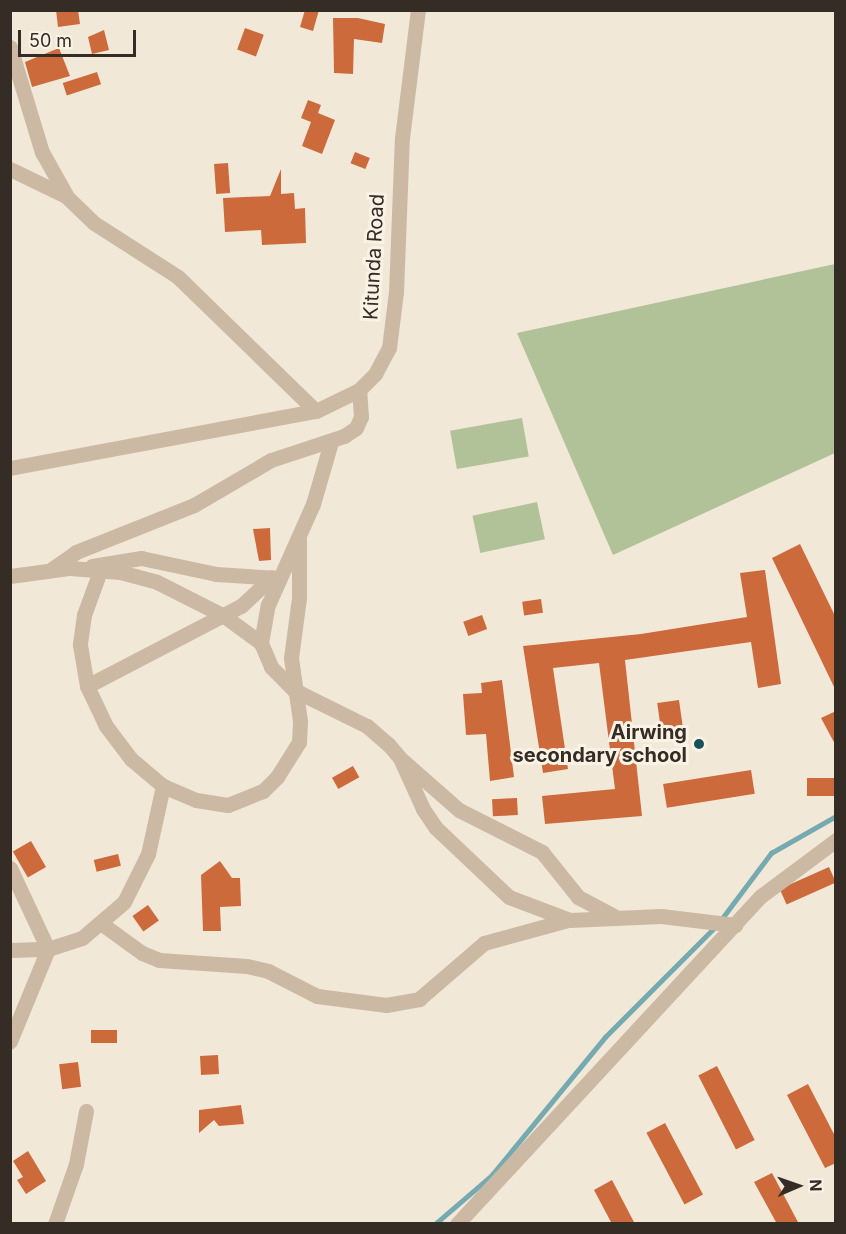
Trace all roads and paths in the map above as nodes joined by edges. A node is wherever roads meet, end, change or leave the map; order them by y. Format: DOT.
graph roads {
  1 [pos="418,10"];
  2 [pos="10,47"];
  3 [pos="10,169"];
  4 [pos="66,196"];
  5 [pos="359,390"];
  6 [pos="316,411"];
  7 [pos="331,442"];
  8 [pos="10,468"];
  9 [pos="298,540"];
  10 [pos="83,568"];
  11 [pos="49,570"];
  12 [pos="100,571"];
  13 [pos="10,576"];
  14 [pos="275,578"];
  15 [pos="224,616"];
  16 [pos="261,643"];
  17 [pos="87,686"];
  18 [pos="294,690"];
  19 [pos="400,758"];
  20 [pos="163,786"];
  21 [pos="836,840"];
  22 [pos="10,868"];
  23 [pos="617,918"];
  24 [pos="570,920"];
  25 [pos="102,924"];
  26 [pos="735,925"];
  27 [pos="48,949"];
  28 [pos="10,950"];
  29 [pos="10,1041"];
  30 [pos="86,1111"];
  31 [pos="55,1224"];
  32 [pos="457,1224"];
  1 -- 5 [label="street, Kitunda Road"];
  2 -- 4 [label="street"];
  3 -- 4 [label="street"];
  4 -- 6 [label="street"];
  5 -- 6 [label="street, Kitunda Road"];
  5 -- 7 [label="street"];
  6 -- 8 [label="street, Kitunda Road"];
  7 -- 9 [label="street"];
  7 -- 11 [label="street"];
  9 -- 14 [label="street"];
  9 -- 18 [label="street"];
  10 -- 11 [label="street"];
  10 -- 12 [label="street"];
  10 -- 14 [label="street"];
  11 -- 13 [label="street"];
  12 -- 15 [label="street"];
  12 -- 17 [label="street"];
  14 -- 15 [label="street"];
  14 -- 16 [label="street"];
  15 -- 16 [label="street"];
  15 -- 17 [label="street"];
  16 -- 18 [label="street"];
  17 -- 20 [label="street"];
  18 -- 19 [label="street"];
  18 -- 20 [label="street"];
  19 -- 23 [label="street"];
  19 -- 24 [label="street"];
  20 -- 25 [label="street"];
  21 -- 26 [label="street"];
  22 -- 27 [label="street"];
  23 -- 24 [label="street"];
  23 -- 26 [label="street"];
  24 -- 25 [label="street"];
  25 -- 27 [label="street"];
  26 -- 32 [label="street"];
  27 -- 28 [label="street"];
  27 -- 29 [label="street"];
  30 -- 31 [label="street"];
}
